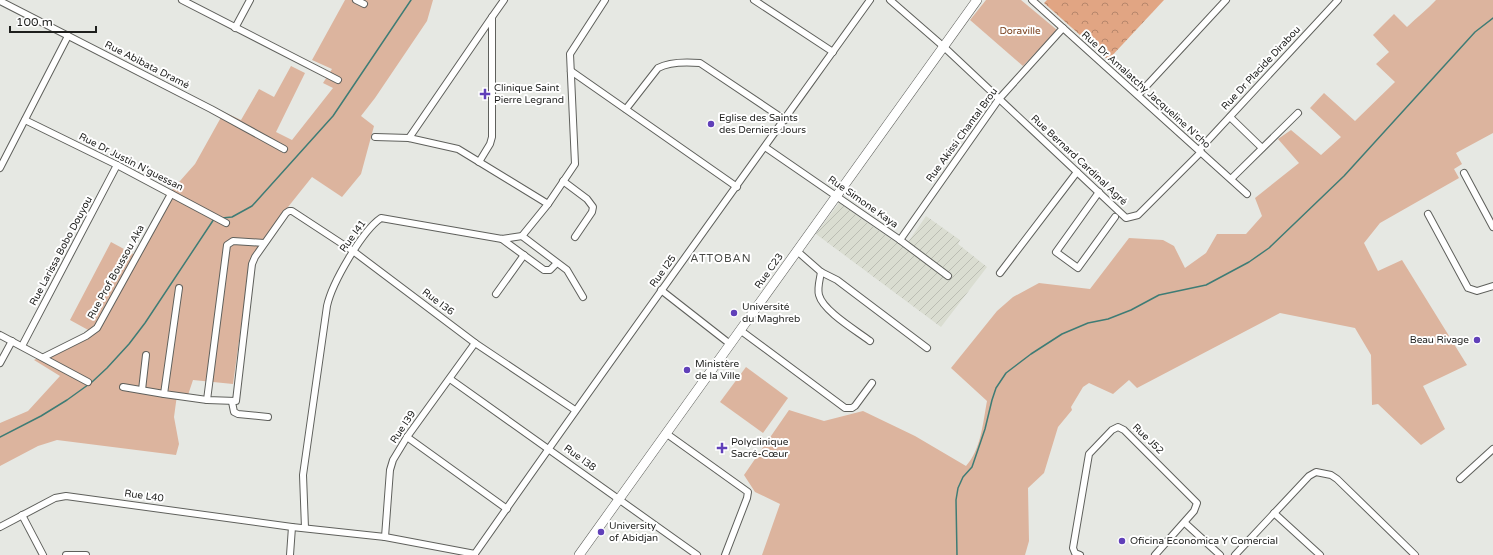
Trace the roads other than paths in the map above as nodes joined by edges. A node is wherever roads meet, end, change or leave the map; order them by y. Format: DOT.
graph roads {
  1 [pos="182,0"];
  2 [pos="250,0"];
  3 [pos="356,0"];
  4 [pos="504,0"];
  5 [pos="605,0"];
  6 [pos="754,0"];
  7 [pos="870,0"];
  8 [pos="890,0"];
  9 [pos="977,0"];
  10 [pos="1032,0"];
  11 [pos="1226,0"];
  12 [pos="1338,0"];
  13 [pos="1,4"];
  14 [pos="364,4"];
  15 [pos="492,17"];
  16 [pos="235,28"];
  17 [pos="1064,28"];
  18 [pos="68,36"];
  19 [pos="944,46"];
  20 [pos="832,52"];
  21 [pos="571,71"];
  22 [pos="338,80"];
  23 [pos="1138,95"];
  24 [pos="999,99"];
  25 [pos="626,109"];
  26 [pos="1298,113"];
  27 [pos="1230,117"];
  28 [pos="25,120"];
  29 [pos="785,120"];
  30 [pos="375,137"];
  31 [pos="409,138"];
  32 [pos="765,147"];
  33 [pos="1262,148"];
  34 [pos="284,149"];
  35 [pos="1200,151"];
  36 [pos="479,162"];
  37 [pos="117,165"];
  38 [pos="0,168"];
  39 [pos="1077,172"];
  40 [pos="1464,173"];
  41 [pos="1231,179"];
  42 [pos="563,181"];
  43 [pos="737,187"];
  44 [pos="1099,192"];
  45 [pos="171,194"];
  46 [pos="1247,194"];
  47 [pos="837,197"];
  48 [pos="548,204"];
  49 [pos="1428,214"];
  50 [pos="1115,217"];
  51 [pos="226,223"];
  52 [pos="1493,227"];
  53 [pos="522,236"];
  54 [pos="575,237"];
  55 [pos="502,239"];
  56 [pos="900,240"];
  57 [pos="264,243"];
  58 [pos="354,251"];
  59 [pos="797,251"];
  60 [pos="524,255"];
  61 [pos="556,264"];
  62 [pos="821,272"];
  63 [pos="1000,272"];
  64 [pos="948,276"];
  65 [pos="1493,286"];
  66 [pos="179,288"];
  67 [pos="661,290"];
  68 [pos="496,294"];
  69 [pos="583,297"];
  70 [pos="740,330"];
  71 [pos="0,335"];
  72 [pos="12,341"];
  73 [pos="870,341"];
  74 [pos="475,343"];
  75 [pos="730,344"];
  76 [pos="22,346"];
  77 [pos="926,348"];
  78 [pos="146,355"];
  79 [pos="44,357"];
  80 [pos="0,363"];
  81 [pos="450,379"];
  82 [pos="88,382"];
  83 [pos="872,383"];
  84 [pos="123,387"];
  85 [pos="142,390"];
  86 [pos="164,394"];
  87 [pos="207,400"];
  88 [pos="232,402"];
  89 [pos="575,410"];
  90 [pos="268,417"];
  91 [pos="667,434"];
  92 [pos="407,437"];
  93 [pos="548,448"];
  94 [pos="1493,449"];
  95 [pos="1460,479"];
  96 [pos="619,499"];
  97 [pos="507,509"];
  98 [pos="1274,513"];
  99 [pos="22,515"];
  100 [pos="1185,522"];
  101 [pos="0,526"];
  102 [pos="292,527"];
  103 [pos="305,528"];
  104 [pos="385,537"];
  105 [pos="687,552"];
  106 [pos="475,554"];
  107 [pos="43,555"];
  108 [pos="66,555"];
  109 [pos="86,555"];
  110 [pos="290,555"];
  111 [pos="579,555"];
  112 [pos="697,555"];
  113 [pos="725,555"];
  114 [pos="1080,555"];
  115 [pos="1156,555"];
  116 [pos="1220,555"];
  117 [pos="1235,555"];
  118 [pos="1320,555"];
  119 [pos="1414,555"];
  1 -- 16 [label="street"];
  2 -- 16 [label="street"];
  3 -- 14 [label="street"];
  4 -- 15 [label="street"];
  5 -- 21 [label="street"];
  6 -- 20 [label="street"];
  7 -- 20 [label="street, Rue I25"];
  8 -- 19 [label="street, Rue Bernard Cardinal Agré"];
  9 -- 19 [label="street, Rue C23"];
  10 -- 17 [label="street, Rue Dr Amalatchy Jacqueline N'cho"];
  11 -- 23 [label="street"];
  12 -- 27 [label="street, Rue Dr Placide Dirabou"];
  13 -- 18 [label="street, Rue Abibata Dramé"];
  15 -- 31 [label="street"];
  15 -- 36 [label="street"];
  16 -- 22 [label="street"];
  17 -- 23 [label="street, Rue Dr Amalatchy Jacqueline N'cho"];
  17 -- 24 [label="street, Rue Akissi Chantal Brou"];
  18 -- 28 [label="street"];
  18 -- 34 [label="street, Rue Abibata Dramé"];
  19 -- 24 [label="street, Rue Bernard Cardinal Agré"];
  19 -- 47 [label="street, Rue C23"];
  20 -- 29 [label="street, Rue I25"];
  21 -- 25 [label="street"];
  21 -- 42 [label="street"];
  23 -- 35 [label="street, Rue Dr Amalatchy Jacqueline N'cho"];
  24 -- 39 [label="street, Rue Bernard Cardinal Agré"];
  24 -- 56 [label="street, Rue Akissi Chantal Brou"];
  25 -- 29 [label="street"];
  25 -- 43 [label="street"];
  26 -- 33 [label="street"];
  27 -- 33 [label="street"];
  27 -- 35 [label="street, Rue Dr Placide Dirabou"];
  28 -- 37 [label="street, Rue Dr Justin N'guessan"];
  28 -- 38 [label="street"];
  29 -- 32 [label="street, Rue I25"];
  30 -- 31 [label="street"];
  31 -- 36 [label="street"];
  32 -- 43 [label="street, Rue I25"];
  32 -- 47 [label="street, Rue Simone Kaya"];
  33 -- 41 [label="street"];
  35 -- 41 [label="street, Rue Dr Amalatchy Jacqueline N'cho"];
  35 -- 44 [label="street, Rue Bernard Cardinal Agré"];
  36 -- 48 [label="street"];
  37 -- 45 [label="street, Rue Dr Justin N'guessan"];
  37 -- 76 [label="street, Rue Larissa Bobo Douyou"];
  39 -- 44 [label="street, Rue Bernard Cardinal Agré"];
  39 -- 63 [label="street"];
  40 -- 52 [label="street"];
  41 -- 46 [label="street, Rue Dr Amalatchy Jacqueline N'cho"];
  42 -- 48 [label="street"];
  42 -- 54 [label="street"];
  43 -- 67 [label="street, Rue I25"];
  44 -- 50 [label="street"];
  45 -- 51 [label="street, Rue Dr Justin N'guessan"];
  45 -- 79 [label="street, Rue Prof Boussou Aka"];
  47 -- 56 [label="street, Rue Simone Kaya"];
  47 -- 59 [label="street, Rue C23"];
  48 -- 53 [label="street"];
  49 -- 65 [label="street"];
  53 -- 55 [label="street, Rue I41"];
  53 -- 61 [label="street"];
  55 -- 58 [label="street, Rue I41"];
  55 -- 60 [label="street"];
  56 -- 64 [label="street, Rue Simone Kaya"];
  57 -- 58 [label="street, Rue I36"];
  57 -- 87 [label="street"];
  57 -- 88 [label="street"];
  58 -- 74 [label="street, Rue I36"];
  58 -- 103 [label="street, Rue I41"];
  59 -- 62 [label="street"];
  59 -- 70 [label="street, Rue C23"];
  60 -- 61 [label="street"];
  60 -- 68 [label="street"];
  61 -- 69 [label="street"];
  62 -- 73 [label="street"];
  62 -- 77 [label="street"];
  66 -- 86 [label="street"];
  67 -- 75 [label="street"];
  67 -- 89 [label="street, Rue I25"];
  70 -- 75 [label="street, Rue C23"];
  70 -- 83 [label="street"];
  71 -- 72 [label="street"];
  72 -- 76 [label="street"];
  72 -- 80 [label="street"];
  74 -- 81 [label="street, Rue I39"];
  74 -- 89 [label="street, Rue I36"];
  75 -- 91 [label="street, Rue C23"];
  76 -- 79 [label="street"];
  78 -- 85 [label="street"];
  79 -- 82 [label="street"];
  81 -- 92 [label="street, Rue I39"];
  81 -- 93 [label="street, Rue I38"];
  84 -- 85 [label="street"];
  85 -- 86 [label="street"];
  86 -- 87 [label="street"];
  87 -- 88 [label="street"];
  88 -- 90 [label="street"];
  89 -- 93 [label="street, Rue I25"];
  91 -- 96 [label="street, Rue C23"];
  91 -- 113 [label="street"];
  92 -- 97 [label="street"];
  92 -- 104 [label="street, Rue I39"];
  93 -- 96 [label="street, Rue I38"];
  93 -- 97 [label="street, Rue I25"];
  94 -- 95 [label="street"];
  96 -- 105 [label="street, Rue I38"];
  96 -- 111 [label="street, Rue C23"];
  97 -- 106 [label="street, Rue I25"];
  98 -- 117 [label="street"];
  98 -- 118 [label="street"];
  98 -- 119 [label="street"];
  99 -- 101 [label="street, Rue L40"];
  99 -- 102 [label="street, Rue L40"];
  99 -- 107 [label="street"];
  100 -- 114 [label="street, Rue J52"];
  100 -- 115 [label="street, Rue J52"];
  100 -- 116 [label="street"];
  102 -- 103 [label="street, Rue L40"];
  102 -- 110 [label="street"];
  103 -- 104 [label="street, Rue L40"];
  104 -- 106 [label="street, Rue L40"];
  105 -- 112 [label="street, Rue I38"];
  108 -- 109 [label="street"];
}
